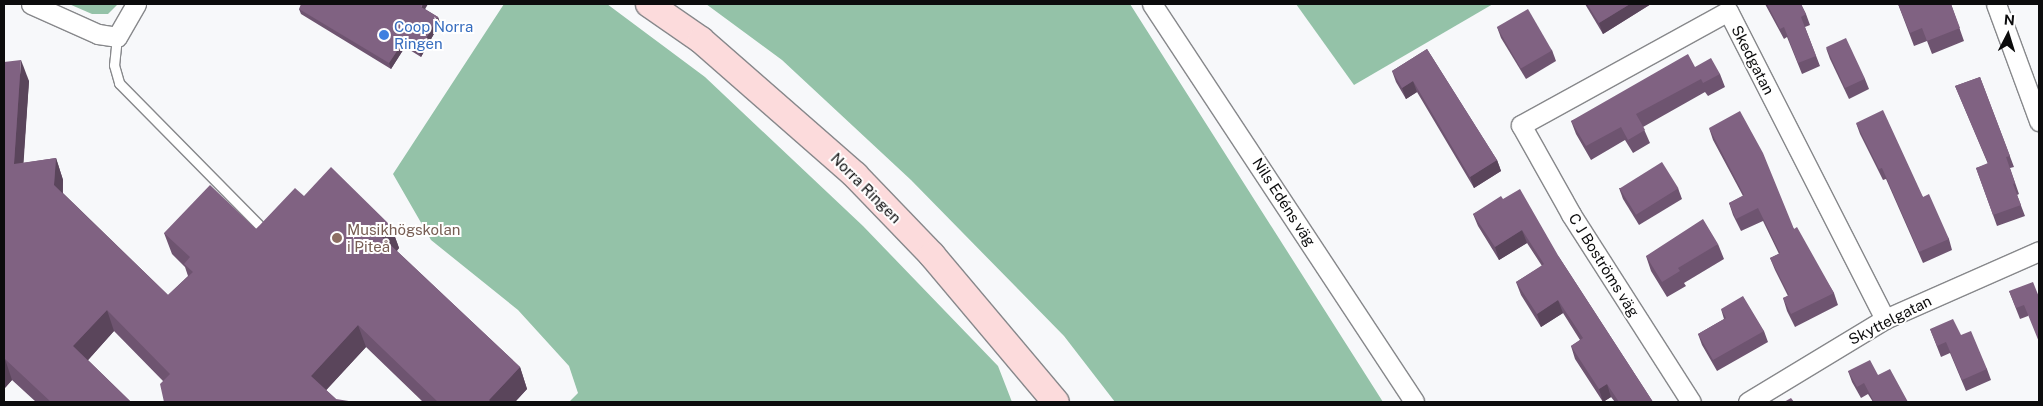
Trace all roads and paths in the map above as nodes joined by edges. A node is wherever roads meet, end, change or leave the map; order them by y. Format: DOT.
graph roads {
  1 [pos="31,4"];
  2 [pos="136,4"];
  3 [pos="649,4"];
  4 [pos="1152,4"];
  5 [pos="1996,4"];
  6 [pos="117,38"];
  7 [pos="2039,121"];
  8 [pos="1521,125"];
  9 [pos="270,235"];
  10 [pos="2039,252"];
  11 [pos="1885,319"];
  12 [pos="1056,402"];
  13 [pos="1414,402"];
  14 [pos="1691,402"];
  15 [pos="1748,402"];
  1 -- 6 [label="street"];
  2 -- 6 [label="street"];
  3 -- 12 [label="main road, Norra Ringen"];
  4 -- 13 [label="street, Nils Edéns väg"];
  5 -- 7 [label="street"];
  6 -- 9 [label="lane"];
  8 -- 11 [label="street, Skedgatan"];
  8 -- 14 [label="street, C J Boströms väg"];
  10 -- 11 [label="street, Skyttelgatan"];
  11 -- 15 [label="street, Skyttelgatan"];
}
